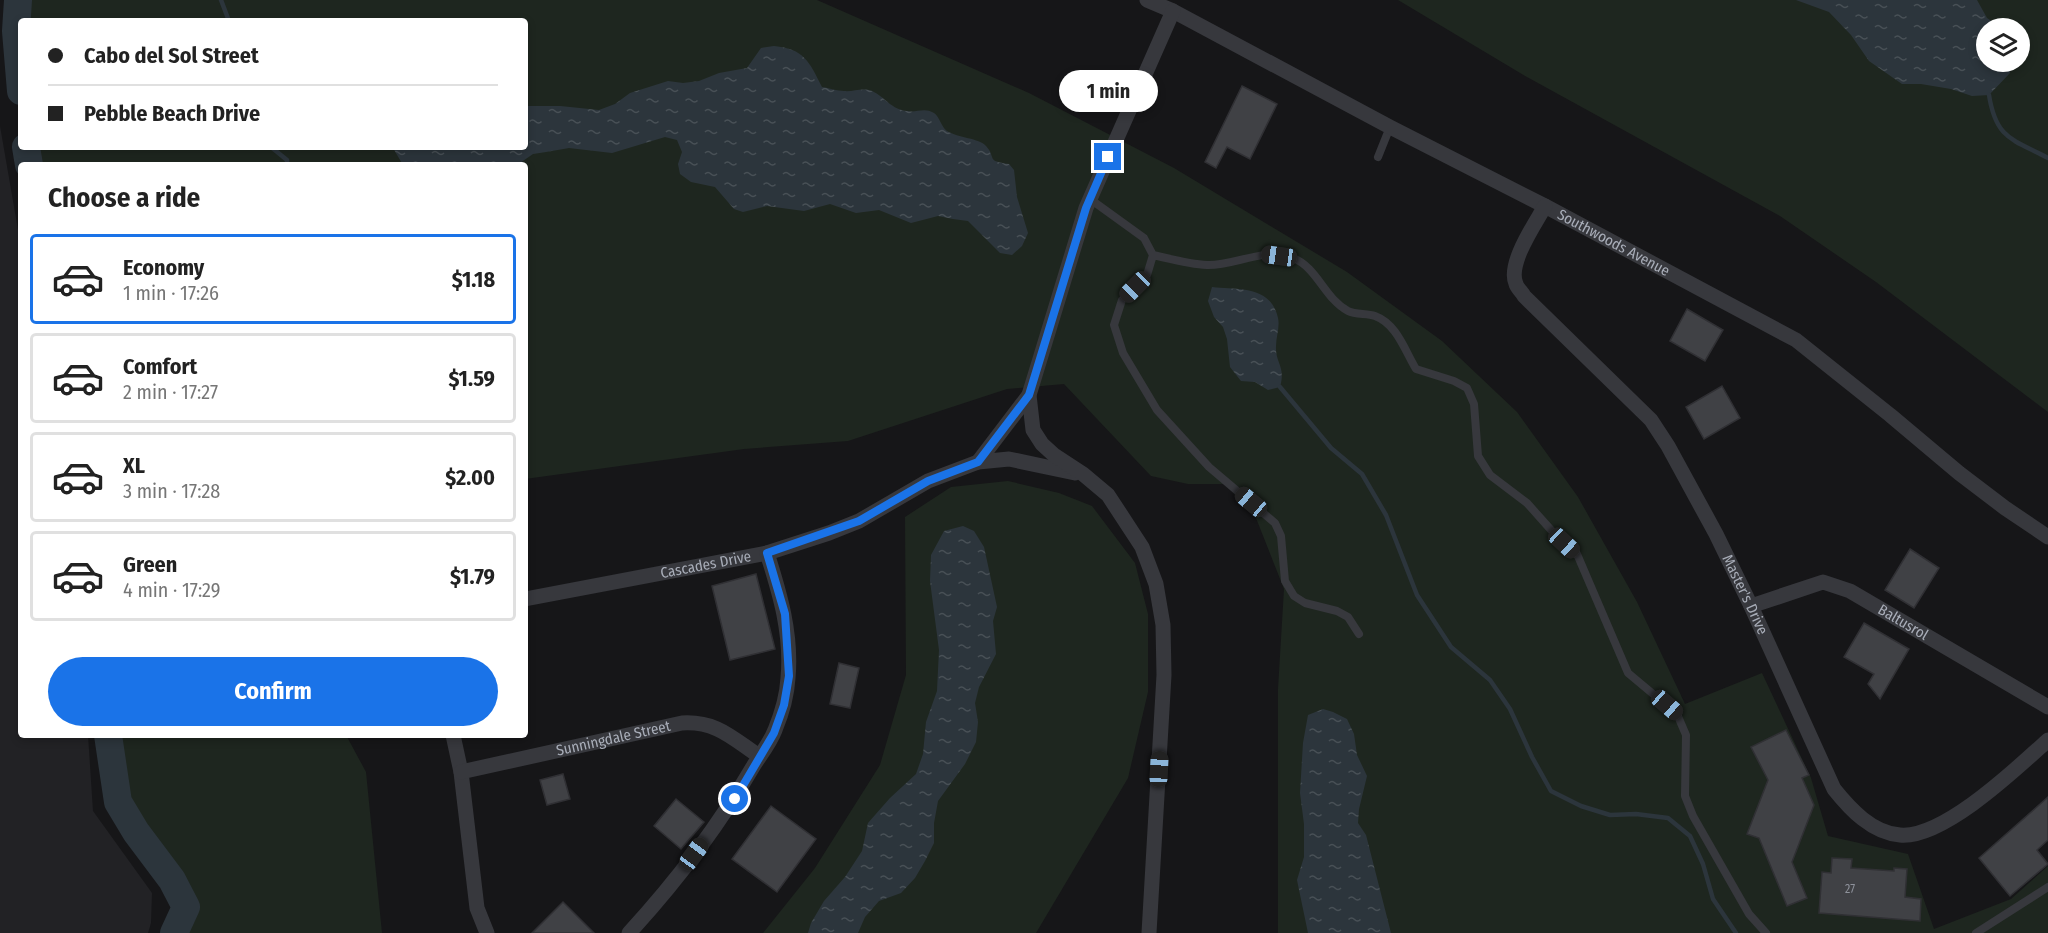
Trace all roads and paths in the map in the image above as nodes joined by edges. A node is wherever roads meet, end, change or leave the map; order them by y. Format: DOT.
graph roads {
  1 [pos="1147,0"];
  2 [pos="1174,8"];
  3 [pos="1390,127"];
  4 [pos="1378,157"];
  5 [pos="1090,199"];
  6 [pos="1545,206"];
  7 [pos="1153,255"];
  8 [pos="1029,395"];
  9 [pos="978,462"];
  10 [pos="1083,474"];
  11 [pos="2048,537"];
  12 [pos="767,553"];
  13 [pos="528,598"];
  14 [pos="1751,606"];
  15 [pos="1359,634"];
  16 [pos="2048,707"];
  17 [pos="454,738"];
  18 [pos="2048,740"];
  19 [pos="759,756"];
  20 [pos="461,772"];
  21 [pos="2048,887"];
  22 [pos="488,933"];
  23 [pos="629,933"];
  24 [pos="1149,933"];
  25 [pos="1766,933"];
  26 [pos="1976,933"];
  1 -- 2 [label="street, Southwoods Avenue"];
  2 -- 3 [label="street, Southwoods Avenue"];
  2 -- 5 [label="street"];
  3 -- 4 [label="lane"];
  3 -- 6 [label="street, Southwoods Avenue"];
  5 -- 7 [label="lane"];
  5 -- 8 [label="street"];
  6 -- 11 [label="street, Southwoods Avenue"];
  6 -- 14 [label="street, Master's Drive"];
  7 -- 15 [label="lane"];
  7 -- 25 [label="lane"];
  8 -- 9 [label="street"];
  8 -- 10 [label="street"];
  9 -- 10 [label="street, Cascades Drive"];
  9 -- 12 [label="street, Cascades Drive"];
  10 -- 24 [label="street"];
  12 -- 13 [label="street, Cascades Drive"];
  12 -- 19 [label="street"];
  14 -- 16 [label="street, Baltusrol"];
  14 -- 18 [label="street, Master's Drive"];
  17 -- 20 [label="street"];
  19 -- 20 [label="street, Sunningdale Street"];
  19 -- 23 [label="street"];
  20 -- 22 [label="street"];
  21 -- 26 [label="lane"];
}
